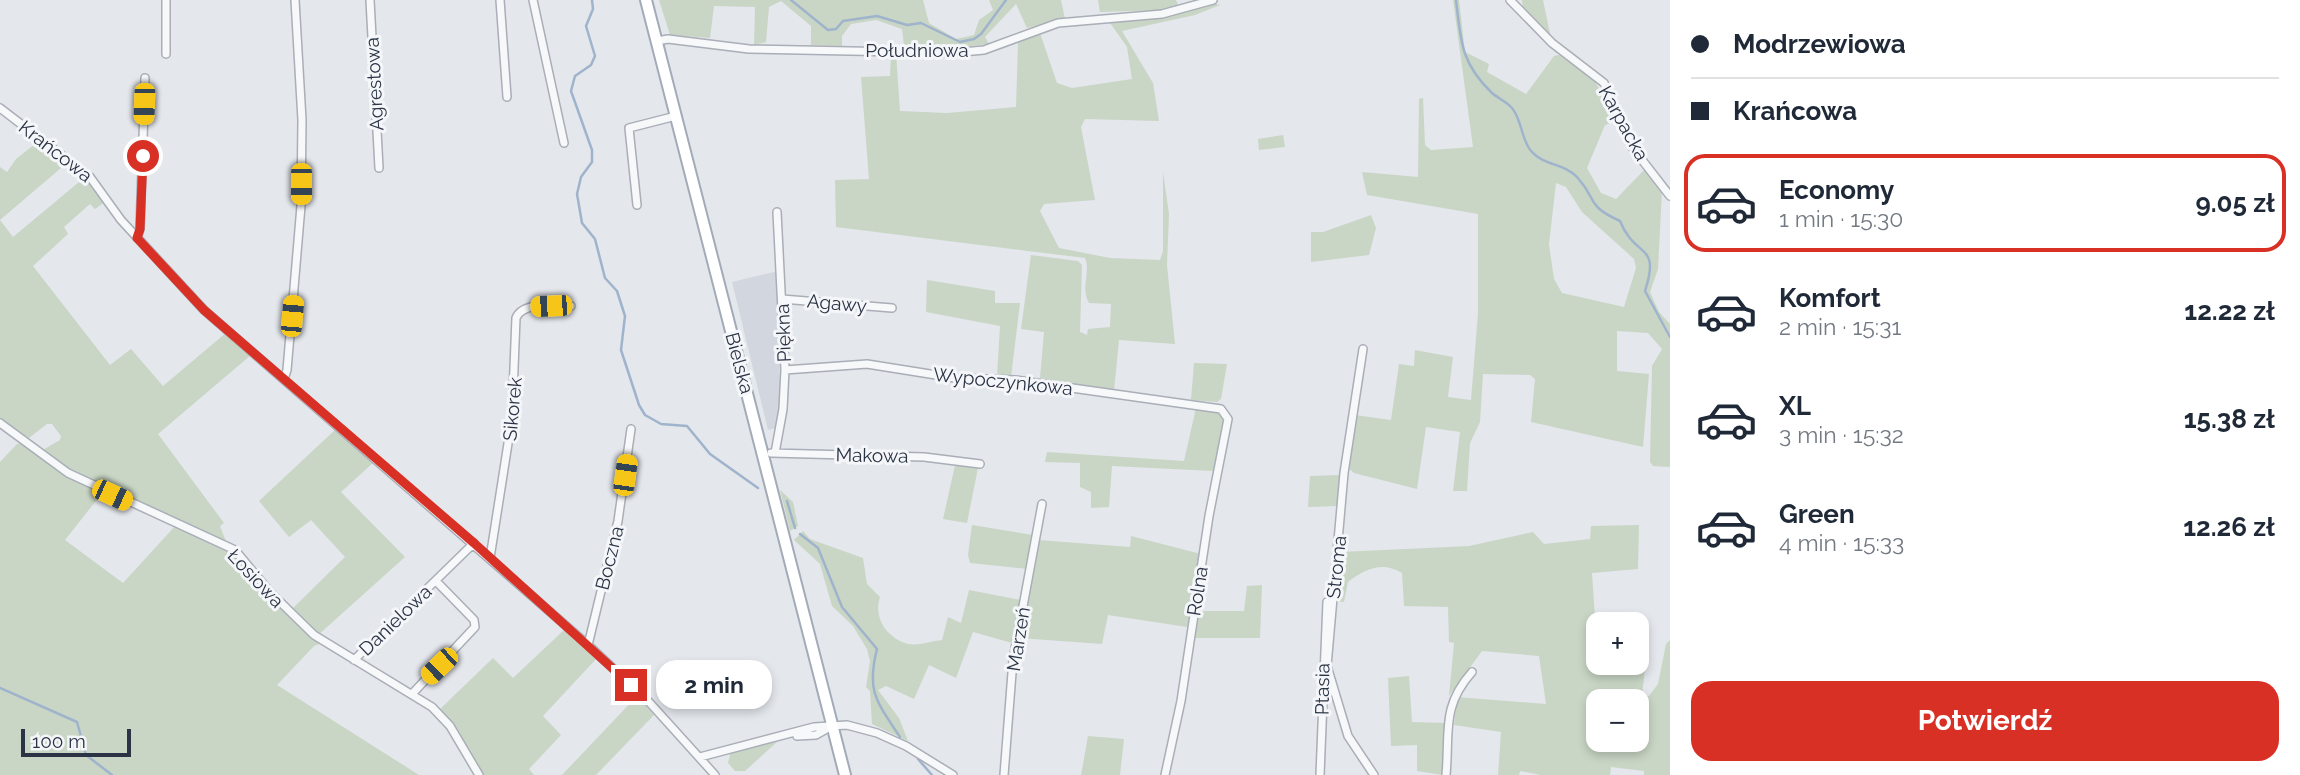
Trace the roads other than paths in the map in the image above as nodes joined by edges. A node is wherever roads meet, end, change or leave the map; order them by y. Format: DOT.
graph roads {
  1 [pos="166,0"];
  2 [pos="295,0"];
  3 [pos="370,0"];
  4 [pos="499,0"];
  5 [pos="533,0"];
  6 [pos="646,0"];
  7 [pos="1213,0"];
  8 [pos="1510,0"];
  9 [pos="657,41"];
  10 [pos="166,54"];
  11 [pos="145,78"];
  12 [pos="507,97"];
  13 [pos="0,108"];
  14 [pos="676,116"];
  15 [pos="564,144"];
  16 [pos="379,168"];
  17 [pos="1670,196"];
  18 [pos="637,205"];
  19 [pos="777,212"];
  20 [pos="137,238"];
  21 [pos="782,299"];
  22 [pos="571,306"];
  23 [pos="892,308"];
  24 [pos="1363,349"];
  25 [pos="785,370"];
  26 [pos="284,379"];
  27 [pos="1221,409"];
  28 [pos="0,423"];
  29 [pos="631,429"];
  30 [pos="769,454"];
  31 [pos="980,464"];
  32 [pos="1042,504"];
  33 [pos="474,543"];
  34 [pos="490,558"];
  35 [pos="436,581"];
  36 [pos="1327,602"];
  37 [pos="588,645"];
  38 [pos="354,660"];
  39 [pos="1472,672"];
  40 [pos="412,694"];
  41 [pos="832,726"];
  42 [pos="700,757"];
  43 [pos="479,775"];
  44 [pos="715,775"];
  45 [pos="845,775"];
  46 [pos="953,775"];
  47 [pos="1003,775"];
  48 [pos="1165,775"];
  49 [pos="1320,775"];
  50 [pos="1374,775"];
  51 [pos="1446,775"];
  1 -- 10 [label="street"];
  2 -- 26 [label="street"];
  3 -- 16 [label="street, Agrestowa"];
  4 -- 12 [label="street"];
  5 -- 15 [label="street"];
  6 -- 9 [label="main road, Bielska"];
  7 -- 9 [label="street, Południowa"];
  8 -- 17 [label="street, Karpacka"];
  9 -- 14 [label="main road, Bielska"];
  11 -- 20 [label="street"];
  13 -- 20 [label="street, Krańcowa"];
  14 -- 18 [label="street"];
  14 -- 30 [label="main road, Bielska"];
  19 -- 21 [label="street, Piękna"];
  20 -- 26 [label="street, Krańcowa"];
  21 -- 23 [label="street, Agawy"];
  21 -- 25 [label="street, Piękna"];
  22 -- 34 [label="street, Sikorek"];
  24 -- 50 [label="street, Stroma"];
  25 -- 27 [label="street, Wypoczynkowa"];
  25 -- 30 [label="street, Piękna"];
  26 -- 33 [label="street, Krańcowa"];
  27 -- 48 [label="street, Rolna"];
  28 -- 38 [label="street, Łosiowa"];
  29 -- 37 [label="street, Boczna"];
  30 -- 31 [label="street, Makowa"];
  30 -- 41 [label="main road, Bielska"];
  32 -- 47 [label="street, Marzeń"];
  33 -- 34 [label="street, Krańcowa"];
  33 -- 35 [label="street, Danielowa"];
  34 -- 37 [label="street, Krańcowa"];
  35 -- 38 [label="street, Danielowa"];
  35 -- 40 [label="street, Danielowa"];
  36 -- 49 [label="street, Ptasia"];
  37 -- 42 [label="street, Krańcowa"];
  38 -- 40 [label="street, Łosiowa"];
  39 -- 51 [label="street"];
  40 -- 43 [label="street, Łosiowa"];
  41 -- 42 [label="street"];
  41 -- 45 [label="main road, Bielska"];
  41 -- 46 [label="street"];
  42 -- 44 [label="street, Krańcowa"];
}
